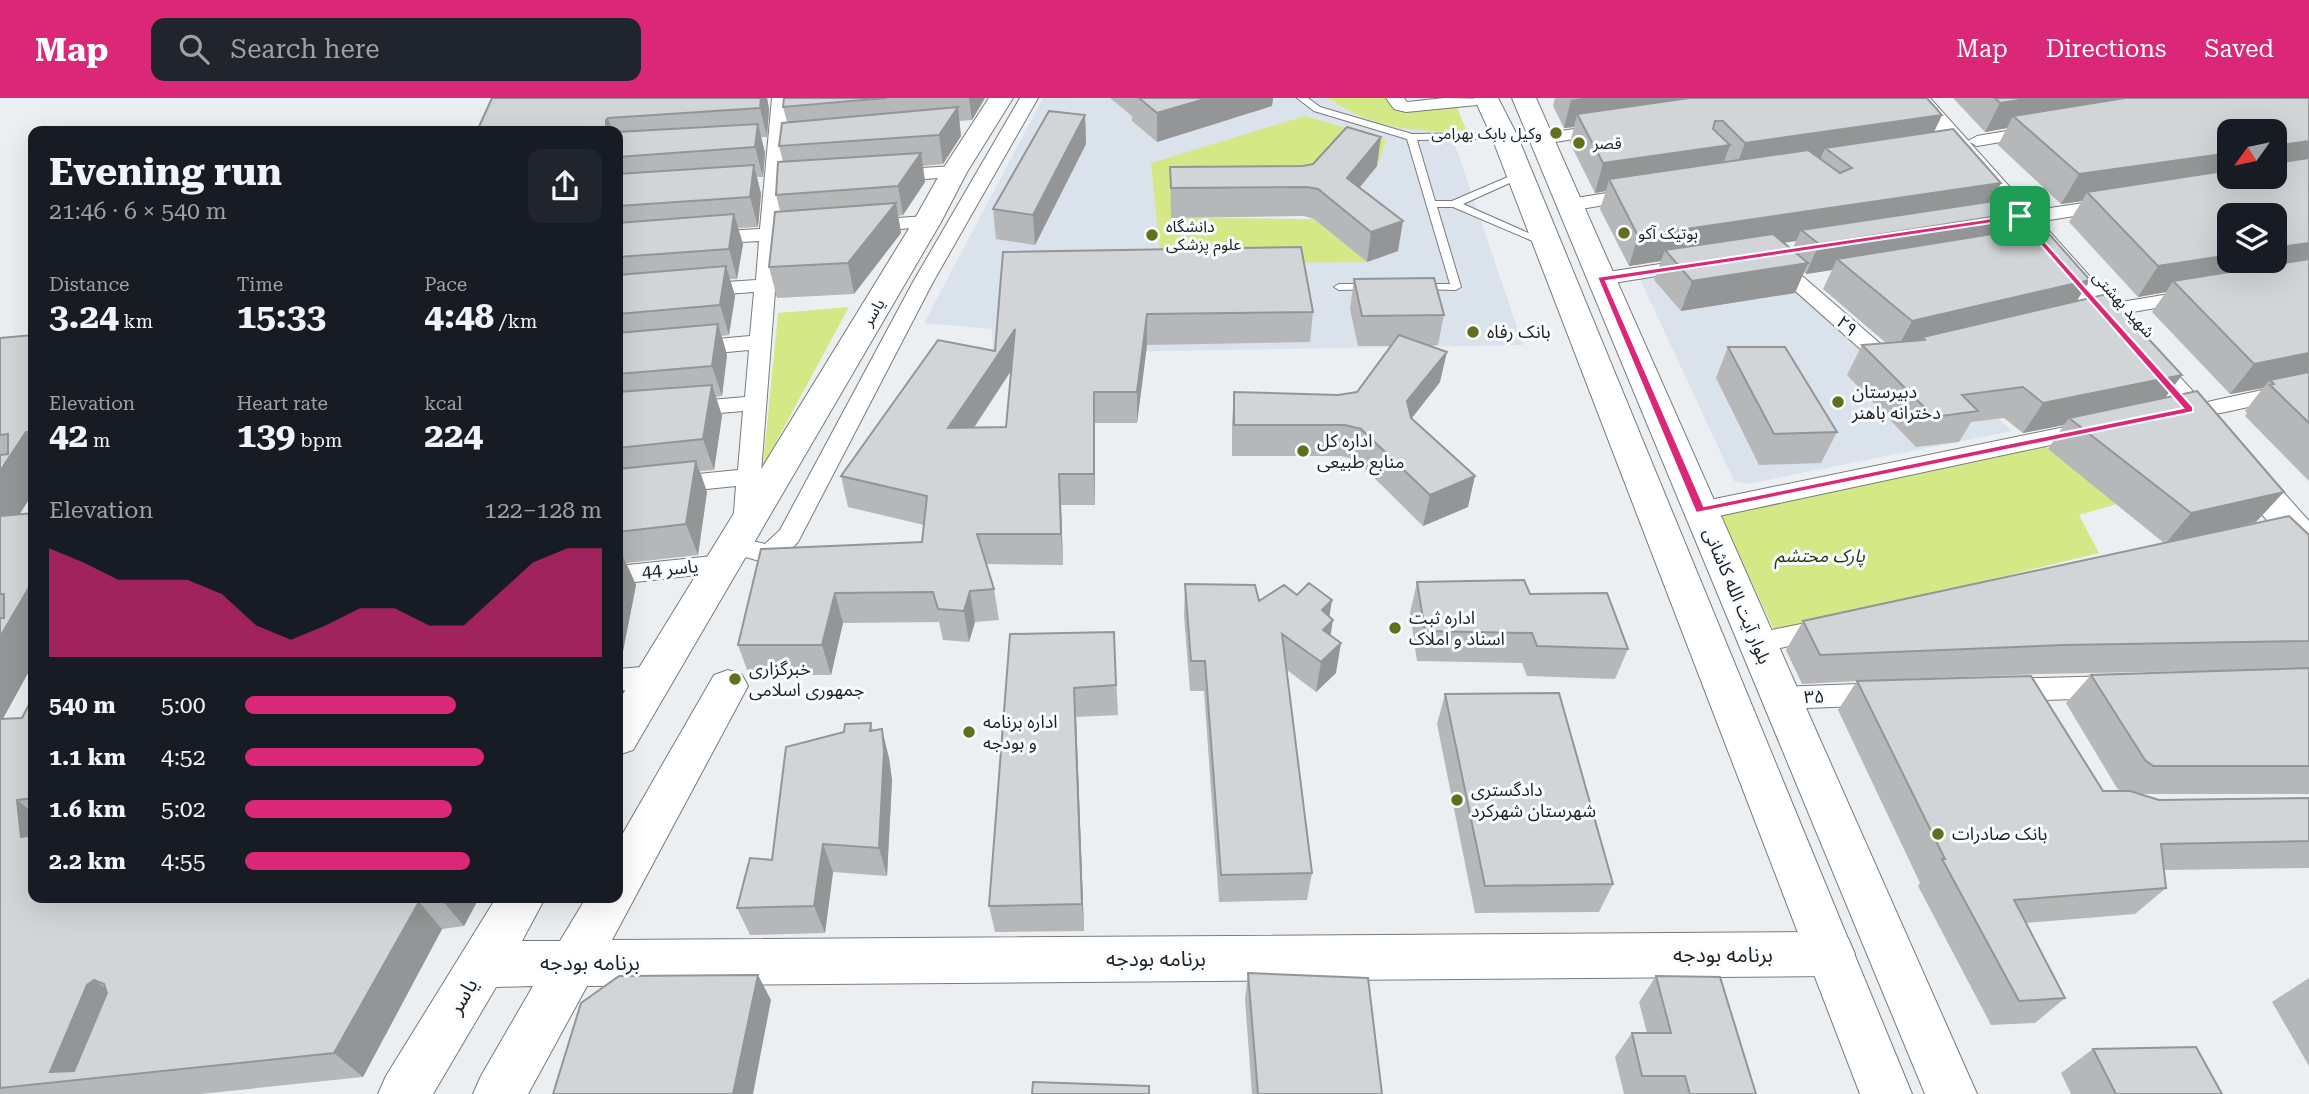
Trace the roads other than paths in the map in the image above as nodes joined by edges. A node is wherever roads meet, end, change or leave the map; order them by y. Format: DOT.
graph roads {
  1 [pos="1002,98"];
  2 [pos="1028,98"];
  3 [pos="1302,98"];
  4 [pos="1499,98"];
  5 [pos="1916,98"];
  6 [pos="1938,98"];
  7 [pos="783,99"];
  8 [pos="1399,102"];
  9 [pos="1622,127"];
  10 [pos="2057,127"];
  11 [pos="1504,135"];
  12 [pos="1411,137"];
  13 [pos="1542,139"];
  14 [pos="1956,146"];
  15 [pos="954,172"];
  16 [pos="1520,175"];
  17 [pos="871,177"];
  18 [pos="1651,192"];
  19 [pos="2136,201"];
  20 [pos="1432,204"];
  21 [pos="1454,204"];
  22 [pos="1569,205"];
  23 [pos="928,222"];
  24 [pos="848,228"];
  25 [pos="2024,229"];
  26 [pos="809,231"];
  27 [pos="769,234"];
  28 [pos="687,240"];
  29 [pos="1547,243"];
  30 [pos="1793,250"];
  31 [pos="1711,262"];
  32 [pos="1601,279"];
  33 [pos="1827,279"];
  34 [pos="1800,284"];
  35 [pos="765,285"];
  36 [pos="1339,287"];
  37 [pos="1378,287"];
  38 [pos="1404,287"];
  39 [pos="671,292"];
  40 [pos="2218,292"];
  41 [pos="2104,312"];
  42 [pos="760,342"];
  43 [pos="623,355"];
  44 [pos="1922,355"];
  45 [pos="2309,387"];
  46 [pos="755,402"];
  47 [pos="2189,410"];
  48 [pos="623,415"];
  49 [pos="2108,426"];
  50 [pos="748,477"];
  51 [pos="623,490"];
  52 [pos="1700,511"];
  53 [pos="2295,529"];
  54 [pos="733,545"];
  55 [pos="623,574"];
  56 [pos="1851,623"];
  57 [pos="1757,643"];
  58 [pos="636,679"];
  59 [pos="728,686"];
  60 [pos="2134,686"];
  61 [pos="2039,688"];
  62 [pos="1971,691"];
  63 [pos="1917,693"];
  64 [pos="1780,698"];
  65 [pos="623,722"];
  66 [pos="2059,722"];
  67 [pos="623,876"];
  68 [pos="519,903"];
  69 [pos="608,903"];
  70 [pos="1831,954"];
  71 [pos="574,963"];
  72 [pos="482,964"];
  73 [pos="404,1094"];
  74 [pos="499,1094"];
  75 [pos="1886,1094"];
  76 [pos="1951,1094"];
  1 -- 15 [label="main road, یاسر"];
  2 -- 54 [label="street"];
  3 -- 12 [label="lane"];
  4 -- 8 [label="street"];
  4 -- 11 [label="main road"];
  4 -- 13 [label="main road, بلوار آیت الله کاشانی"];
  5 -- 14 [label="main road, شهید بهشتی"];
  6 -- 14 [label="main road, شهید بهشتی"];
  7 -- 27 [label="street, یاسر"];
  9 -- 13 [label="street"];
  10 -- 14 [label="street"];
  11 -- 12 [label="lane"];
  11 -- 16 [label="main road"];
  12 -- 20 [label="lane"];
  13 -- 22 [label="main road, بلوار آیت الله کاشانی"];
  14 -- 25 [label="main road, شهید بهشتی"];
  15 -- 17 [label="street"];
  15 -- 23 [label="main road, یاسر"];
  16 -- 21 [label="lane"];
  16 -- 29 [label="main road"];
  18 -- 22 [label="street"];
  19 -- 25 [label="street"];
  20 -- 21 [label="lane"];
  20 -- 38 [label="lane"];
  21 -- 29 [label="lane"];
  22 -- 32 [label="main road, بلوار آیت الله کاشانی"];
  23 -- 24 [label="street"];
  23 -- 54 [label="main road, یاسر"];
  25 -- 41 [label="main road, شهید بهشتی"];
  26 -- 27 [label="street"];
  27 -- 28 [label="street"];
  27 -- 35 [label="street, یاسر"];
  29 -- 70 [label="main road"];
  30 -- 34 [label="street, ۲۹"];
  31 -- 32 [label="street"];
  32 -- 52 [label="main road, بلوار آیت الله کاشانی"];
  33 -- 34 [label="street"];
  34 -- 44 [label="street, ۲۹"];
  35 -- 39 [label="street"];
  35 -- 42 [label="street, یاسر"];
  36 -- 37 [label="lane"];
  40 -- 41 [label="street"];
  41 -- 47 [label="main road, شهید بهشتی"];
  42 -- 43 [label="street"];
  42 -- 46 [label="street, یاسر"];
  45 -- 47 [label="street"];
  46 -- 48 [label="street"];
  46 -- 50 [label="street, یاسر"];
  47 -- 53 [label="main road, شهید بهشتی"];
  49 -- 52 [label="street"];
  50 -- 51 [label="street"];
  50 -- 54 [label="street, یاسر"];
  52 -- 57 [label="main road, بلوار آیت الله کاشانی"];
  54 -- 55 [label="street, یاسر 44"];
  54 -- 58 [label="main road, یاسر"];
  56 -- 57 [label="street"];
  57 -- 64 [label="main road, بلوار آیت الله کاشانی"];
  58 -- 65 [label="main road, یاسر"];
  59 -- 67 [label="main road"];
  60 -- 61 [label="street"];
  61 -- 62 [label="street"];
  61 -- 66 [label="street"];
  63 -- 64 [label="street, ۳۵"];
  64 -- 76 [label="main road, بلوار آیت الله کاشانی"];
  68 -- 72 [label="main road, یاسر"];
  69 -- 71 [label="main road"];
  70 -- 71 [label="main road, برنامه بودجه"];
  70 -- 75 [label="main road"];
  71 -- 72 [label="main road, برنامه بودجه"];
  71 -- 74 [label="main road"];
  72 -- 73 [label="main road, یاسر"];
}
